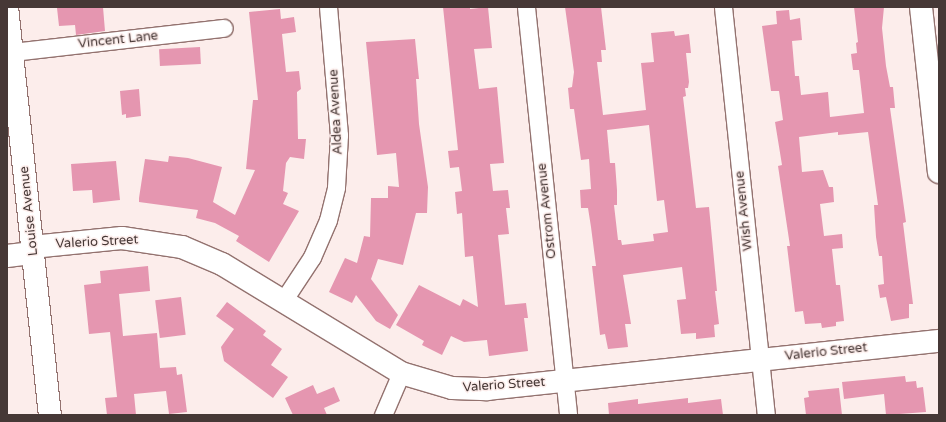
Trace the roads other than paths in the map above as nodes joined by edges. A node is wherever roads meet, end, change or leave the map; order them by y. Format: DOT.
graph roads {
  1 [pos="7,7"];
  2 [pos="328,7"];
  3 [pos="526,7"];
  4 [pos="723,7"];
  5 [pos="921,7"];
  6 [pos="224,28"];
  7 [pos="12,52"];
  8 [pos="939,172"];
  9 [pos="33,250"];
  10 [pos="7,256"];
  11 [pos="283,301"];
  12 [pos="939,341"];
  13 [pos="760,359"];
  14 [pos="401,373"];
  15 [pos="564,380"];
  16 [pos="50,415"];
  17 [pos="383,415"];
  18 [pos="568,415"];
  19 [pos="766,415"];
  1 -- 7 [label="street, Louise Avenue"];
  2 -- 11 [label="street, Aldea Avenue"];
  3 -- 15 [label="street, Ostrom Avenue"];
  4 -- 13 [label="street, Wish Avenue"];
  5 -- 8 [label="street"];
  6 -- 7 [label="street, Vincent Lane"];
  7 -- 9 [label="street, Louise Avenue"];
  9 -- 10 [label="street, Valerio Street"];
  9 -- 11 [label="street, Valerio Street"];
  9 -- 16 [label="street, Louise Avenue"];
  11 -- 14 [label="street, Valerio Street"];
  12 -- 13 [label="street, Valerio Street"];
  13 -- 15 [label="street, Valerio Street"];
  13 -- 19 [label="street, Wish Avenue"];
  14 -- 15 [label="street, Valerio Street"];
  14 -- 17 [label="street"];
  15 -- 18 [label="street, Ostrom Avenue"];
}
